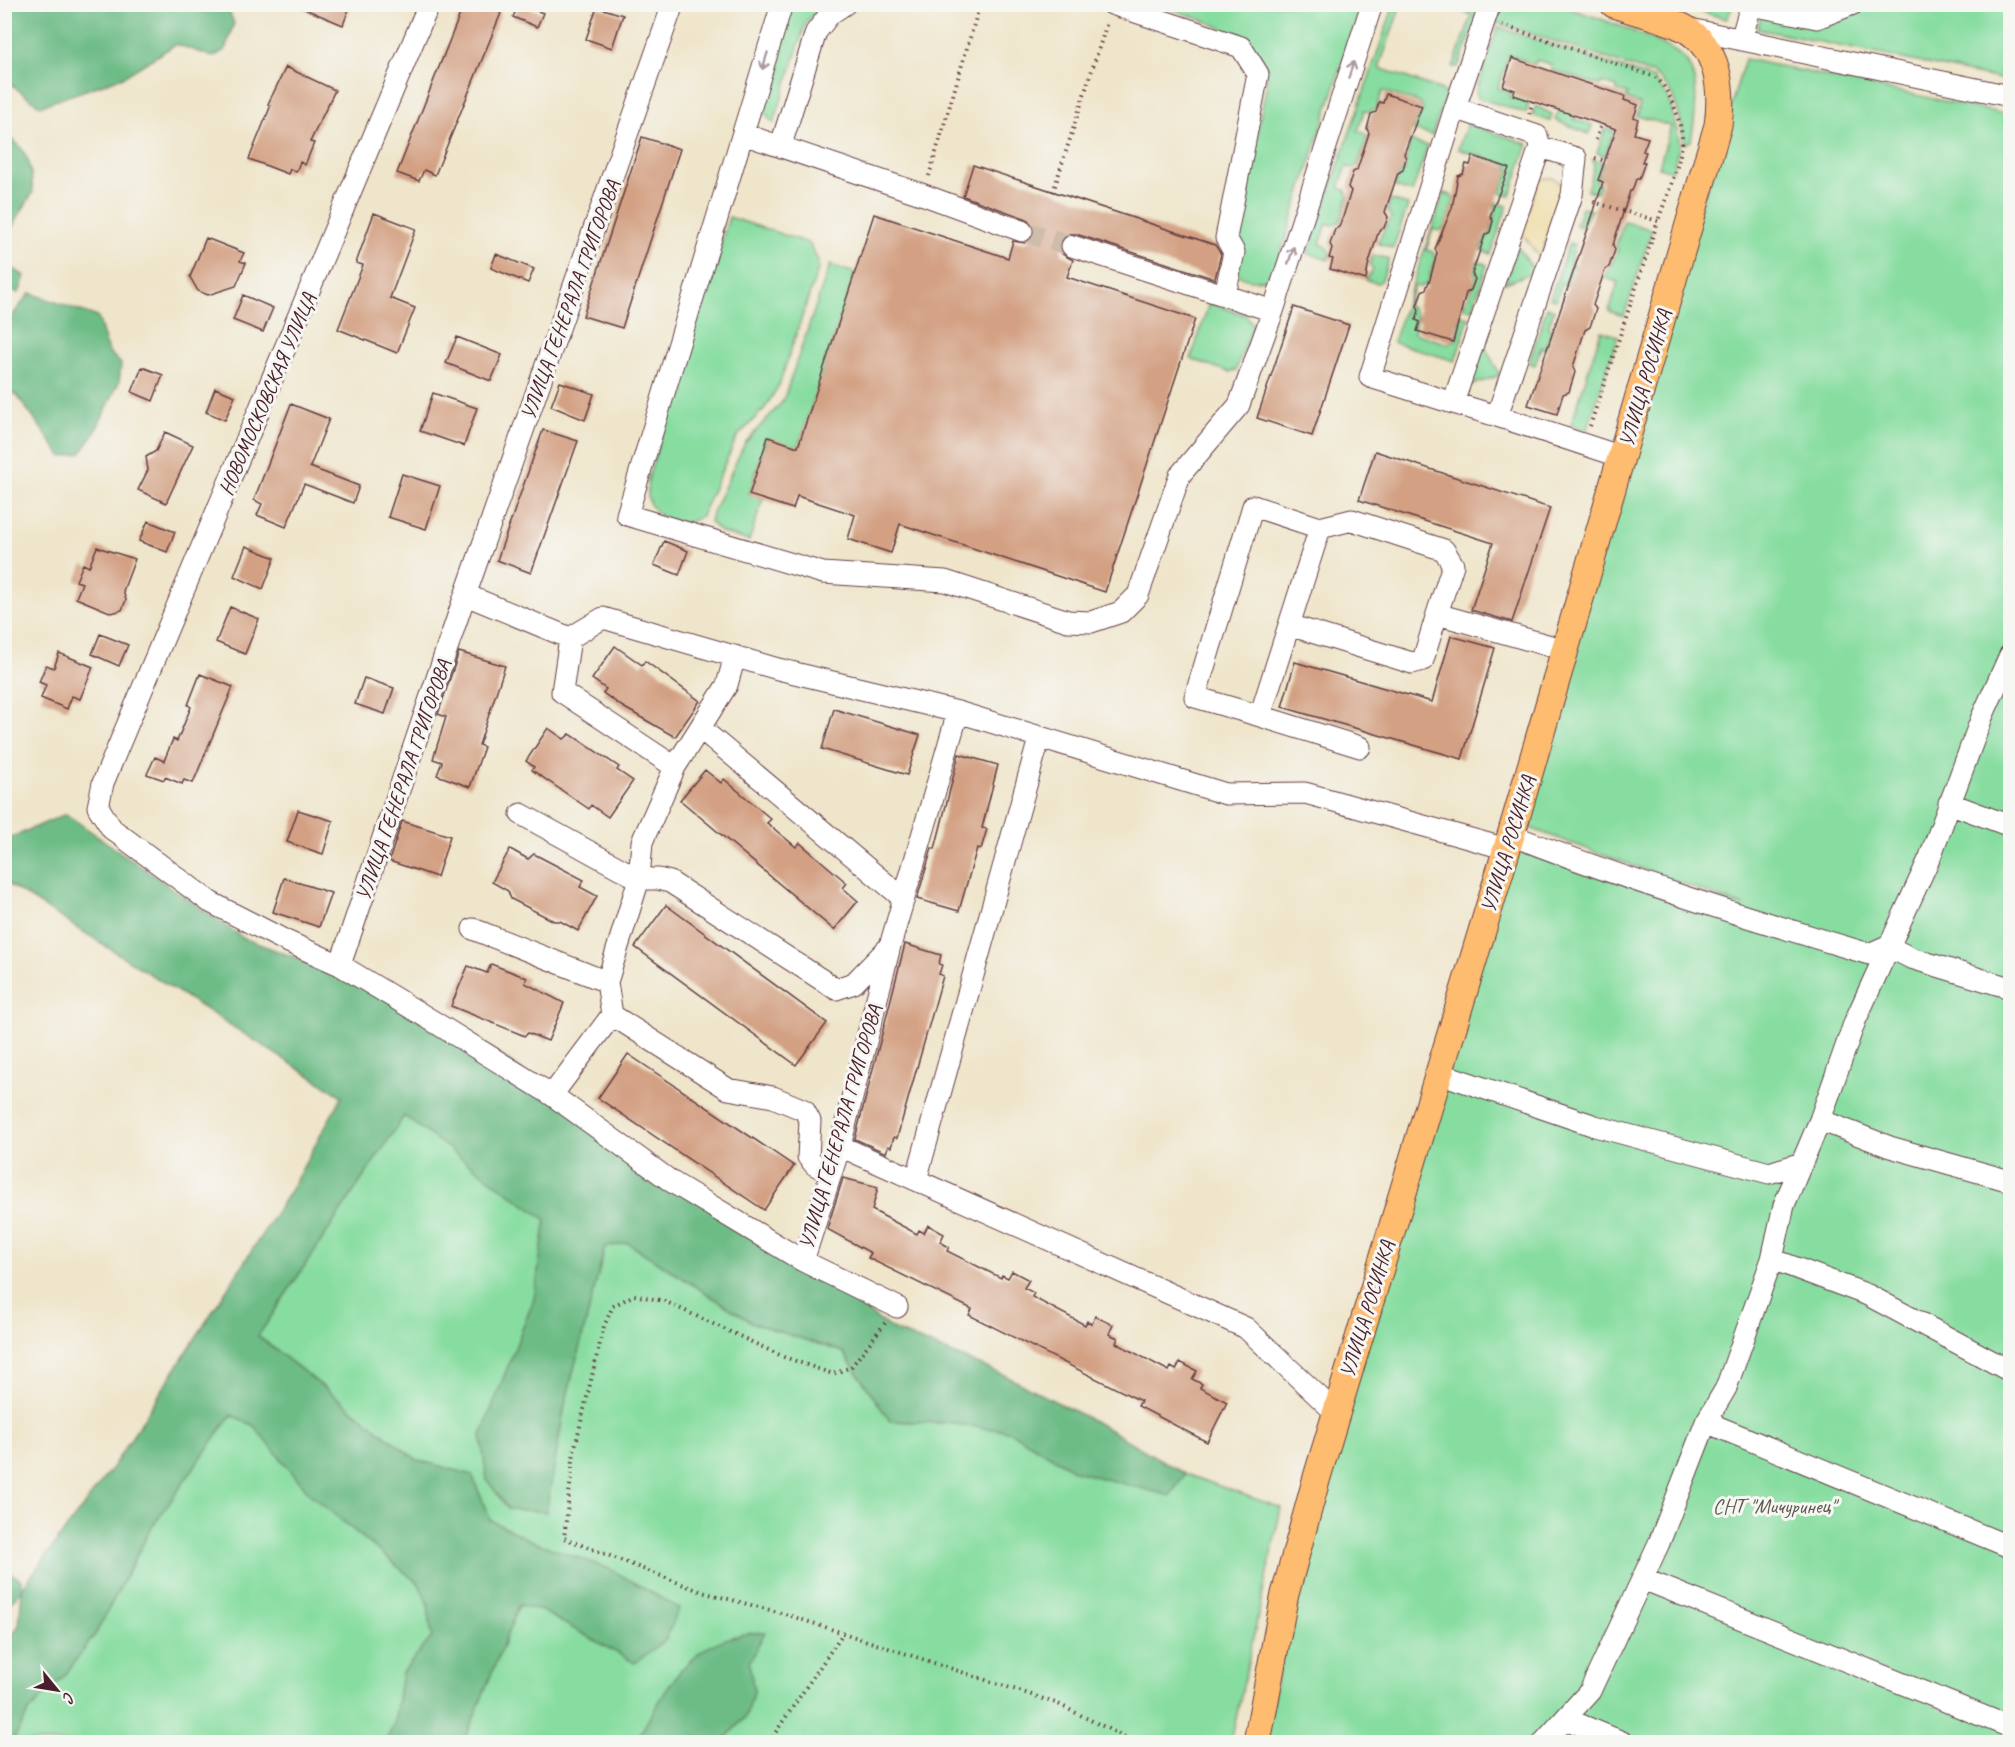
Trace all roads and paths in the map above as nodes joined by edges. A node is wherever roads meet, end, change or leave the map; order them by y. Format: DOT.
graph roads {
  1 [pos="429,4"];
  2 [pos="673,4"];
  3 [pos="782,4"];
  4 [pos="846,4"];
  5 [pos="980,4"];
  6 [pos="1372,4"];
  7 [pos="1614,4"];
  8 [pos="1853,4"];
  9 [pos="1113,5"];
  10 [pos="1751,5"];
  11 [pos="1488,12"];
  12 [pos="1683,27"];
  13 [pos="1742,40"];
  14 [pos="2010,96"];
  15 [pos="1533,101"];
  16 [pos="1455,108"];
  17 [pos="1528,117"];
  18 [pos="1601,124"];
  19 [pos="743,134"];
  20 [pos="1596,140"];
  21 [pos="781,145"];
  22 [pos="1540,147"];
  23 [pos="1592,156"];
  24 [pos="1605,161"];
  25 [pos="1053,192"];
  26 [pos="924,195"];
  27 [pos="1572,195"];
  28 [pos="1658,221"];
  29 [pos="1022,231"];
  30 [pos="1072,246"];
  31 [pos="1225,295"];
  32 [pos="1272,311"];
  33 [pos="1453,403"];
  34 [pos="1497,416"];
  35 [pos="1584,444"];
  36 [pos="1622,458"];
  37 [pos="1320,528"];
  38 [pos="466,596"];
  39 [pos="1437,614"];
  40 [pos="1289,625"];
  41 [pos="570,638"];
  42 [pos="1565,650"];
  43 [pos="2010,655"];
  44 [pos="735,657"];
  45 [pos="958,712"];
  46 [pos="1260,716"];
  47 [pos="700,728"];
  48 [pos="1039,739"];
  49 [pos="1360,747"];
  50 [pos="675,767"];
  51 [pos="1949,803"];
  52 [pos="521,814"];
  53 [pos="2010,826"];
  54 [pos="1509,842"];
  55 [pos="639,879"];
  56 [pos="904,899"];
  57 [pos="473,929"];
  58 [pos="890,946"];
  59 [pos="1887,946"];
  60 [pos="340,964"];
  61 [pos="607,982"];
  62 [pos="2010,988"];
  63 [pos="612,1015"];
  64 [pos="1439,1073"];
  65 [pos="552,1095"];
  66 [pos="1820,1120"];
  67 [pos="840,1146"];
  68 [pos="1802,1163"];
  69 [pos="831,1173"];
  70 [pos="916,1180"];
  71 [pos="2010,1180"];
  72 [pos="1772,1259"];
  73 [pos="803,1261"];
  74 [pos="897,1307"];
  75 [pos="2010,1371"];
  76 [pos="1335,1412"];
  77 [pos="1706,1422"];
  78 [pos="2010,1547"];
  79 [pos="1643,1579"];
  80 [pos="843,1633"];
  81 [pos="1566,1719"];
  82 [pos="2010,1727"];
  83 [pos="769,1743"];
  84 [pos="1135,1743"];
  85 [pos="1257,1743"];
  86 [pos="1544,1743"];
  87 [pos="1622,1743"];
  1 -- 60 [label="street, НОВОМОСКОВСКАЯ УЛИЦА"];
  2 -- 38 [label="street, УЛИЦА ГЕНЕРАЛА ГРИГОРОВА"];
  3 -- 19 [label="street, one-way"];
  4 -- 21 [label="street"];
  5 -- 26 [label="path"];
  32 -- 6 [label="street, one-way"];
  7 -- 12 [label="main road, УЛИЦА РОСИНКА"];
  8 -- 10 [label="street"];
  9 -- 25 [label="path"];
  9 -- 31 [label="street"];
  10 -- 13 [label="street"];
  11 -- 16 [label="street"];
  11 -- 28 [label="path"];
  12 -- 13 [label="street"];
  12 -- 36 [label="main road, УЛИЦА РОСИНКА"];
  13 -- 14 [label="street"];
  15 -- 17 [label="path"];
  16 -- 22 [label="street"];
  16 -- 33 [label="street"];
  18 -- 20 [label="path"];
  19 -- 21 [label="street"];
  19 -- 32 [label="street"];
  21 -- 26 [label="street"];
  22 -- 27 [label="street"];
  22 -- 33 [label="street"];
  23 -- 24 [label="path"];
  26 -- 29 [label="street"];
  27 -- 28 [label="path"];
  27 -- 34 [label="street"];
  28 -- 35 [label="path"];
  30 -- 31 [label="street"];
  31 -- 32 [label="street"];
  33 -- 34 [label="street"];
  34 -- 35 [label="street"];
  35 -- 36 [label="street"];
  36 -- 42 [label="main road, УЛИЦА РОСИНКА"];
  37 -- 39 [label="street"];
  37 -- 40 [label="street"];
  37 -- 46 [label="street"];
  38 -- 41 [label="street"];
  38 -- 60 [label="street, УЛИЦА ГЕНЕРАЛА ГРИГОРОВА"];
  39 -- 40 [label="street"];
  39 -- 42 [label="street"];
  40 -- 46 [label="street"];
  41 -- 44 [label="street"];
  41 -- 50 [label="street"];
  42 -- 54 [label="main road, УЛИЦА РОСИНКА"];
  43 -- 51 [label="street"];
  44 -- 45 [label="street"];
  44 -- 47 [label="street"];
  45 -- 48 [label="street"];
  45 -- 56 [label="street, УЛИЦА ГЕНЕРАЛА ГРИГОРОВА"];
  46 -- 49 [label="street"];
  47 -- 50 [label="street"];
  47 -- 56 [label="street"];
  48 -- 54 [label="street"];
  48 -- 70 [label="street"];
  50 -- 55 [label="street"];
  51 -- 53 [label="street"];
  51 -- 59 [label="street"];
  52 -- 55 [label="street"];
  54 -- 59 [label="street"];
  54 -- 64 [label="main road, УЛИЦА РОСИНКА"];
  55 -- 58 [label="street"];
  55 -- 61 [label="street"];
  56 -- 58 [label="street, УЛИЦА ГЕНЕРАЛА ГРИГОРОВА"];
  57 -- 61 [label="street"];
  58 -- 67 [label="street, УЛИЦА ГЕНЕРАЛА ГРИГОРОВА"];
  59 -- 62 [label="street"];
  59 -- 66 [label="street"];
  60 -- 65 [label="street, УЛИЦА ГЕНЕРАЛА ГРИГОРОВА"];
  61 -- 63 [label="street"];
  63 -- 65 [label="street"];
  63 -- 69 [label="street"];
  64 -- 68 [label="street"];
  64 -- 76 [label="main road, УЛИЦА РОСИНКА"];
  65 -- 73 [label="street, УЛИЦА ГЕНЕРАЛА ГРИГОРОВА"];
  66 -- 68 [label="street"];
  66 -- 71 [label="street"];
  67 -- 69 [label="street, УЛИЦА ГЕНЕРАЛА ГРИГОРОВА"];
  67 -- 70 [label="street"];
  68 -- 72 [label="street"];
  69 -- 73 [label="street, УЛИЦА ГЕНЕРАЛА ГРИГОРОВА"];
  70 -- 76 [label="street"];
  72 -- 75 [label="street"];
  72 -- 77 [label="street"];
  73 -- 74 [label="street"];
  74 -- 80 [label="path"];
  76 -- 85 [label="main road, УЛИЦА РОСИНКА"];
  77 -- 78 [label="street"];
  77 -- 79 [label="street"];
  79 -- 81 [label="street"];
  79 -- 82 [label="street"];
  80 -- 83 [label="path"];
  80 -- 84 [label="path"];
  81 -- 86 [label="street"];
  81 -- 87 [label="street"];
}
